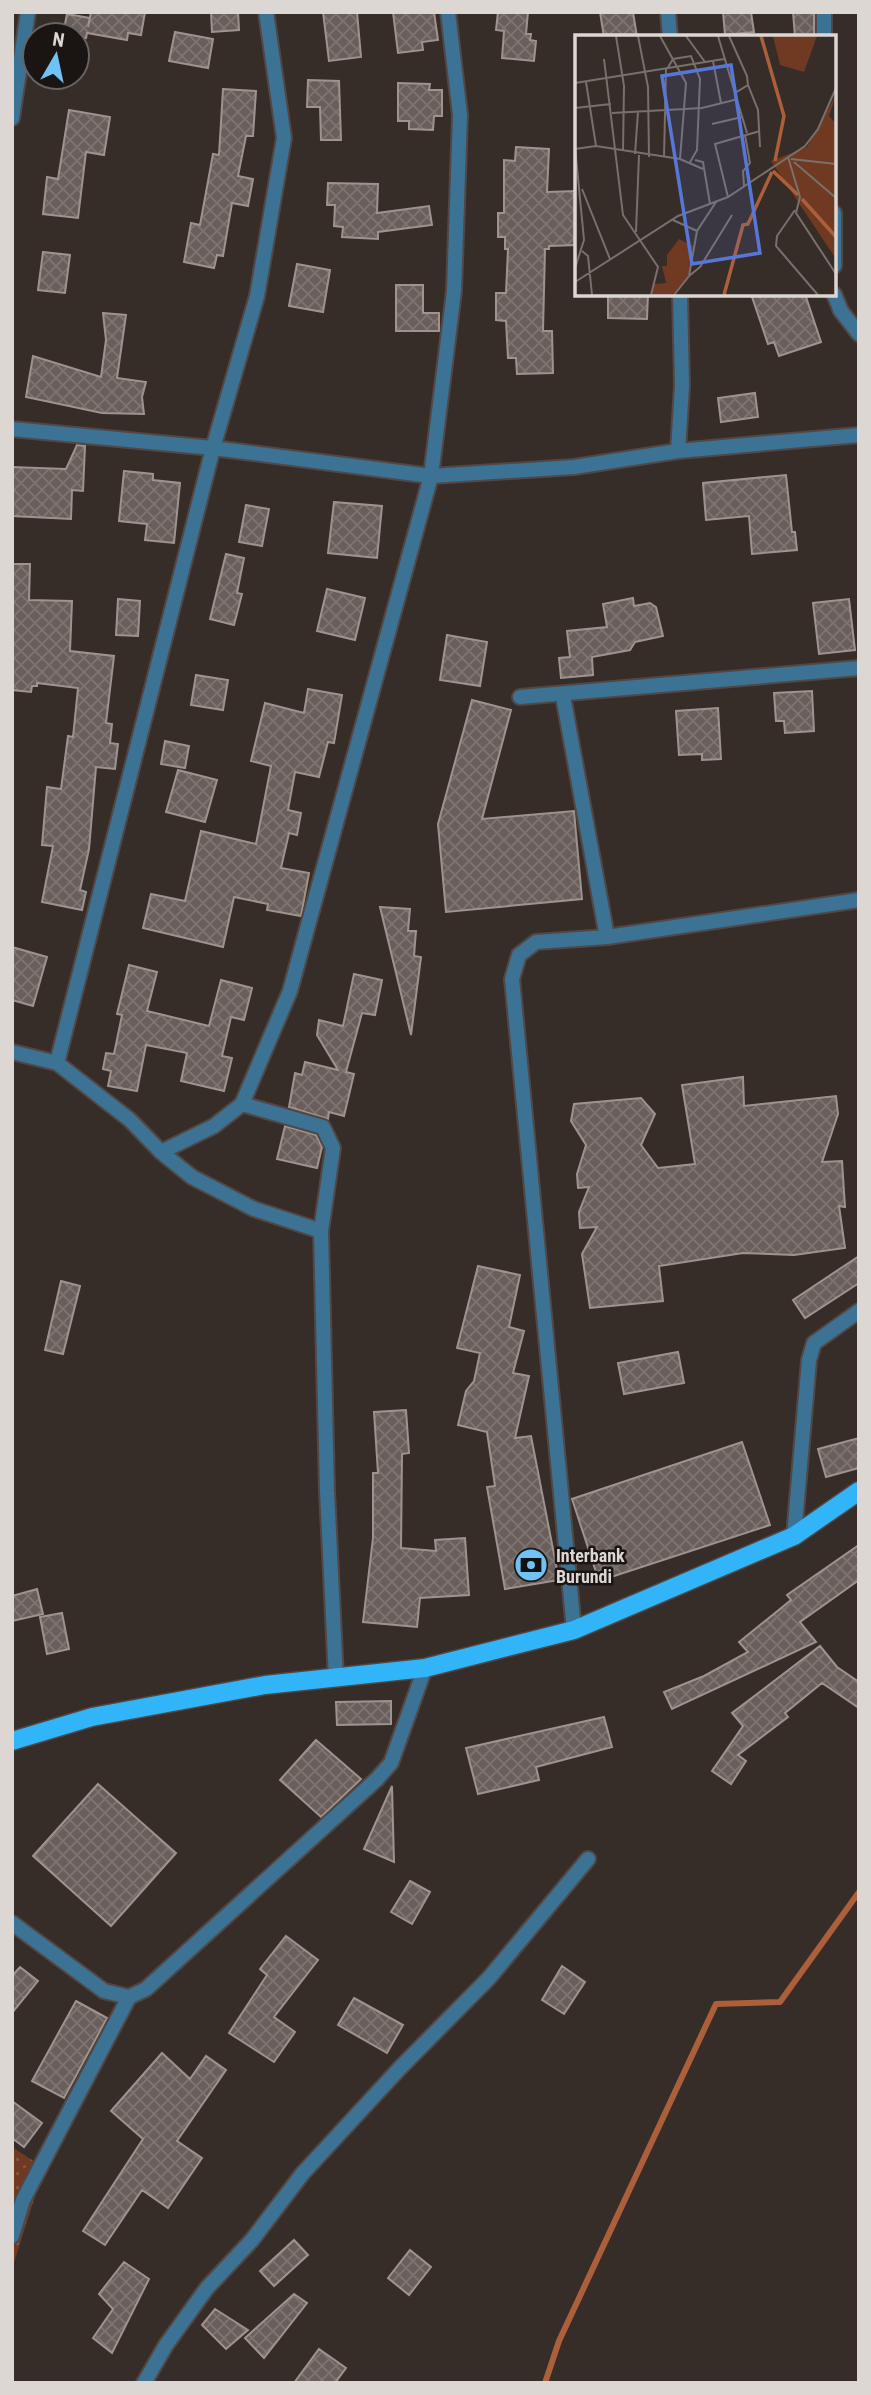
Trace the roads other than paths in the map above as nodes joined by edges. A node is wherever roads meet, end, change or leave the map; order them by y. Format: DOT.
graph roads {
  1 [pos="28,12"];
  2 [pos="266,12"];
  3 [pos="448,12"];
  4 [pos="668,12"];
  5 [pos="824,12"];
  6 [pos="670,35"];
  7 [pos="824,35"];
  8 [pos="12,118"];
  9 [pos="680,296"];
  10 [pos="835,296"];
  11 [pos="859,334"];
  12 [pos="12,429"];
  13 [pos="859,435"];
  14 [pos="213,448"];
  15 [pos="678,451"];
  16 [pos="431,476"];
  17 [pos="859,668"];
  18 [pos="563,696"];
  19 [pos="520,697"];
  20 [pos="859,900"];
  21 [pos="607,937"];
  22 [pos="12,1052"];
  23 [pos="57,1063"];
  24 [pos="242,1104"];
  25 [pos="161,1152"];
  26 [pos="321,1231"];
  27 [pos="859,1311"];
  28 [pos="859,1491"];
  29 [pos="794,1535"];
  30 [pos="573,1630"];
  31 [pos="425,1668"];
  32 [pos="336,1678"];
  33 [pos="12,1741"];
  34 [pos="588,1859"];
  35 [pos="12,1923"];
  36 [pos="129,1997"];
  37 [pos="12,2236"];
  38 [pos="144,2383"];
  1 -- 8 [label="street"];
  2 -- 14 [label="street"];
  3 -- 16 [label="street"];
  4 -- 6 [label="street"];
  5 -- 7 [label="street"];
  9 -- 15 [label="street"];
  10 -- 11 [label="street"];
  12 -- 14 [label="street"];
  13 -- 15 [label="street"];
  14 -- 16 [label="street"];
  14 -- 23 [label="street"];
  15 -- 16 [label="street"];
  16 -- 24 [label="street"];
  17 -- 18 [label="street"];
  18 -- 19 [label="street"];
  18 -- 21 [label="street"];
  20 -- 21 [label="street"];
  21 -- 30 [label="street"];
  22 -- 23 [label="street"];
  23 -- 25 [label="street"];
  24 -- 25 [label="street"];
  24 -- 26 [label="street"];
  25 -- 26 [label="street"];
  26 -- 32 [label="street"];
  27 -- 29 [label="street"];
  28 -- 29 [label="main road"];
  29 -- 30 [label="main road"];
  30 -- 31 [label="main road"];
  31 -- 32 [label="main road"];
  31 -- 36 [label="street"];
  32 -- 33 [label="main road"];
  34 -- 38 [label="street"];
  35 -- 36 [label="street"];
  36 -- 37 [label="street"];
}
